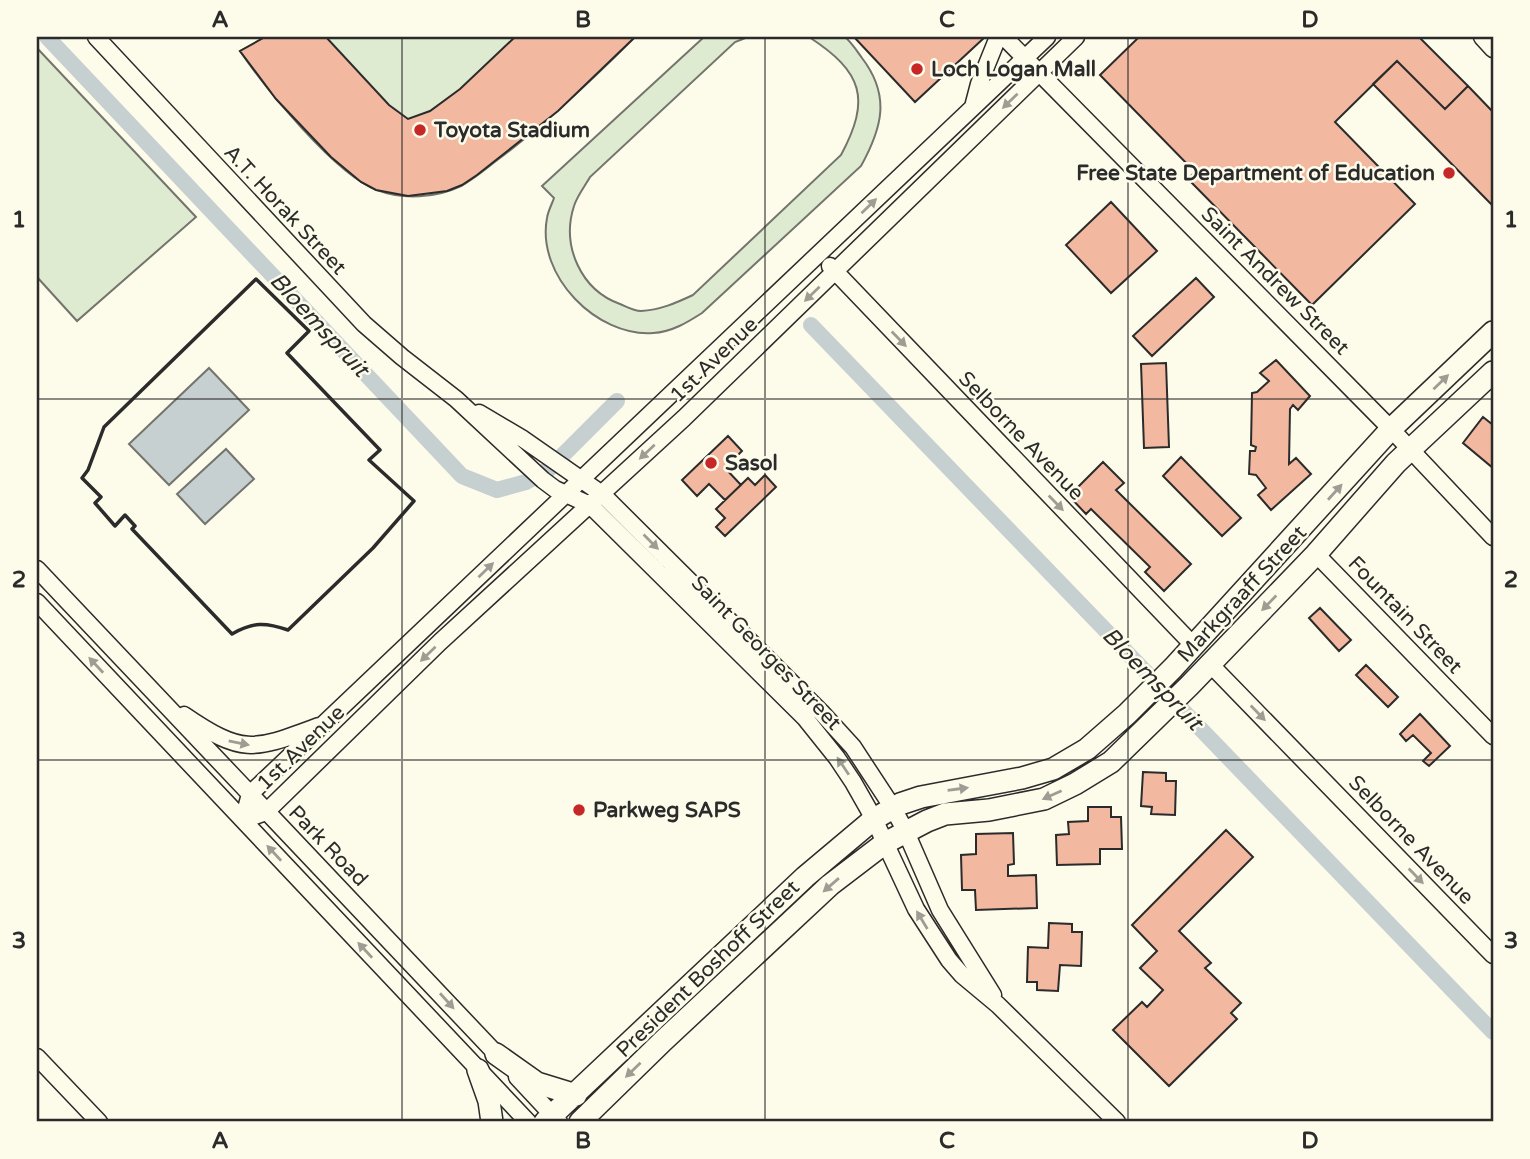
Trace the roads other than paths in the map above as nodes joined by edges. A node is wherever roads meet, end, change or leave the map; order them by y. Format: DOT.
graph roads {
  1 [pos="96,37"];
  2 [pos="998,37"];
  3 [pos="1004,37"];
  4 [pos="1048,37"];
  5 [pos="1076,37"];
  6 [pos="1482,37"];
  7 [pos="1493,48"];
  8 [pos="1025,58"];
  9 [pos="1039,73"];
  10 [pos="973,107"];
  11 [pos="820,253"];
  12 [pos="835,272"];
  13 [pos="1493,332"];
  14 [pos="1493,372"];
  15 [pos="456,399"];
  16 [pos="1391,429"];
  17 [pos="1410,450"];
  18 [pos="582,478"];
  19 [pos="567,493"];
  20 [pos="596,499"];
  21 [pos="1493,537"];
  22 [pos="1290,543"];
  23 [pos="1317,554"];
  24 [pos="37,569"];
  25 [pos="37,602"];
  26 [pos="1194,646"];
  27 [pos="1210,664"];
  28 [pos="159,698"];
  29 [pos="325,723"];
  30 [pos="1493,736"];
  31 [pos="250,794"];
  32 [pos="893,808"];
  33 [pos="266,811"];
  34 [pos="874,819"];
  35 [pos="243,820"];
  36 [pos="906,832"];
  37 [pos="886,843"];
  38 [pos="1493,955"];
  39 [pos="998,1005"];
  40 [pos="496,1054"];
  41 [pos="37,1057"];
  42 [pos="478,1070"];
  43 [pos="576,1095"];
  44 [pos="603,1100"];
  45 [pos="553,1120"];
  46 [pos="99,1122"];
  47 [pos="492,1122"];
  48 [pos="528,1122"];
  49 [pos="580,1122"];
  50 [pos="600,1122"];
  51 [pos="1117,1122"];
  1 -- 15 [label="street, A.T. Horak Street"];
  2 -- 10 [label="street"];
  3 -- 8 [label="street, Saint Andrew Street"];
  4 -- 8 [label="street, 1st Avenue"];
  5 -- 9 [label="street, 1st Avenue"];
  6 -- 7 [label="street"];
  8 -- 9 [label="street, Saint Andrew Street"];
  8 -- 10 [label="street, 1st Avenue"];
  9 -- 12 [label="street, 1st Avenue, one-way"];
  9 -- 16 [label="street, Saint Andrew Street"];
  11 -- 10 [label="street, 1st Avenue, one-way"];
  11 -- 12 [label="street, Selborne Avenue"];
  11 -- 18 [label="street, 1st Avenue"];
  12 -- 20 [label="street, 1st Avenue, one-way"];
  12 -- 26 [label="street, Selborne Avenue, one-way"];
  16 -- 13 [label="main road, Markgraaff Street, one-way"];
  14 -- 17 [label="main road, Markgraaff Street"];
  15 -- 18 [label="street, A.T. Horak Street"];
  15 -- 19 [label="street, A.T. Horak Street"];
  16 -- 17 [label="street, Saint Andrew Street"];
  22 -- 16 [label="main road, Markgraaff Street, one-way"];
  17 -- 21 [label="street, Saint Andrew Street"];
  17 -- 23 [label="main road, Markgraaff Street"];
  18 -- 19 [label="street, 1st Avenue"];
  18 -- 20 [label="street, Saint Georges Street"];
  19 -- 20 [label="street, Saint Georges Street"];
  29 -- 19 [label="street, 1st Avenue, one-way"];
  20 -- 32 [label="street, Saint Georges Street, one-way"];
  20 -- 33 [label="street, 1st Avenue, one-way"];
  34 -- 20 [label="street, Saint Georges Street, one-way"];
  22 -- 23 [label="main road"];
  22 -- 26 [label="main road, Markgraaff Street"];
  23 -- 27 [label="main road, Markgraaff Street, one-way"];
  23 -- 30 [label="street, Fountain Street"];
  24 -- 28 [label="street, Park Road"];
  35 -- 25 [label="street, Park Road, one-way"];
  32 -- 26 [label="main road, Markgraaff Street, one-way"];
  27 -- 36 [label="main road, Markgraaff Street, one-way"];
  27 -- 38 [label="street, Selborne Avenue, one-way"];
  28 -- 29 [label="street, one-way"];
  28 -- 31 [label="street, Park Road"];
  29 -- 31 [label="street, 1st Avenue"];
  31 -- 33 [label="street, Park Road"];
  31 -- 35 [label="street, 1st Avenue"];
  32 -- 34 [label="main road, Markgraaff Street"];
  32 -- 36 [label="street, Saint Georges Street"];
  33 -- 35 [label="street, 1st Avenue"];
  33 -- 40 [label="street, Park Road, one-way"];
  34 -- 37 [label="street, Saint Georges Street"];
  34 -- 43 [label="main road, President Boshoff Street"];
  42 -- 35 [label="street, Park Road, one-way"];
  36 -- 37 [label="main road, Markgraaff Street"];
  36 -- 39 [label="street, Saint Georges Street"];
  39 -- 37 [label="street, Saint Georges Street, one-way"];
  37 -- 44 [label="main road, President Boshoff Street, one-way"];
  39 -- 51 [label="street, Saint Georges Street"];
  40 -- 43 [label="main road"];
  40 -- 45 [label="street, Park Road"];
  41 -- 46 [label="street"];
  42 -- 47 [label="main road"];
  42 -- 48 [label="street, Park Road"];
  43 -- 45 [label="main road, President Boshoff Street"];
  44 -- 49 [label="main road, President Boshoff Street"];
  44 -- 50 [label="main road"];
}
